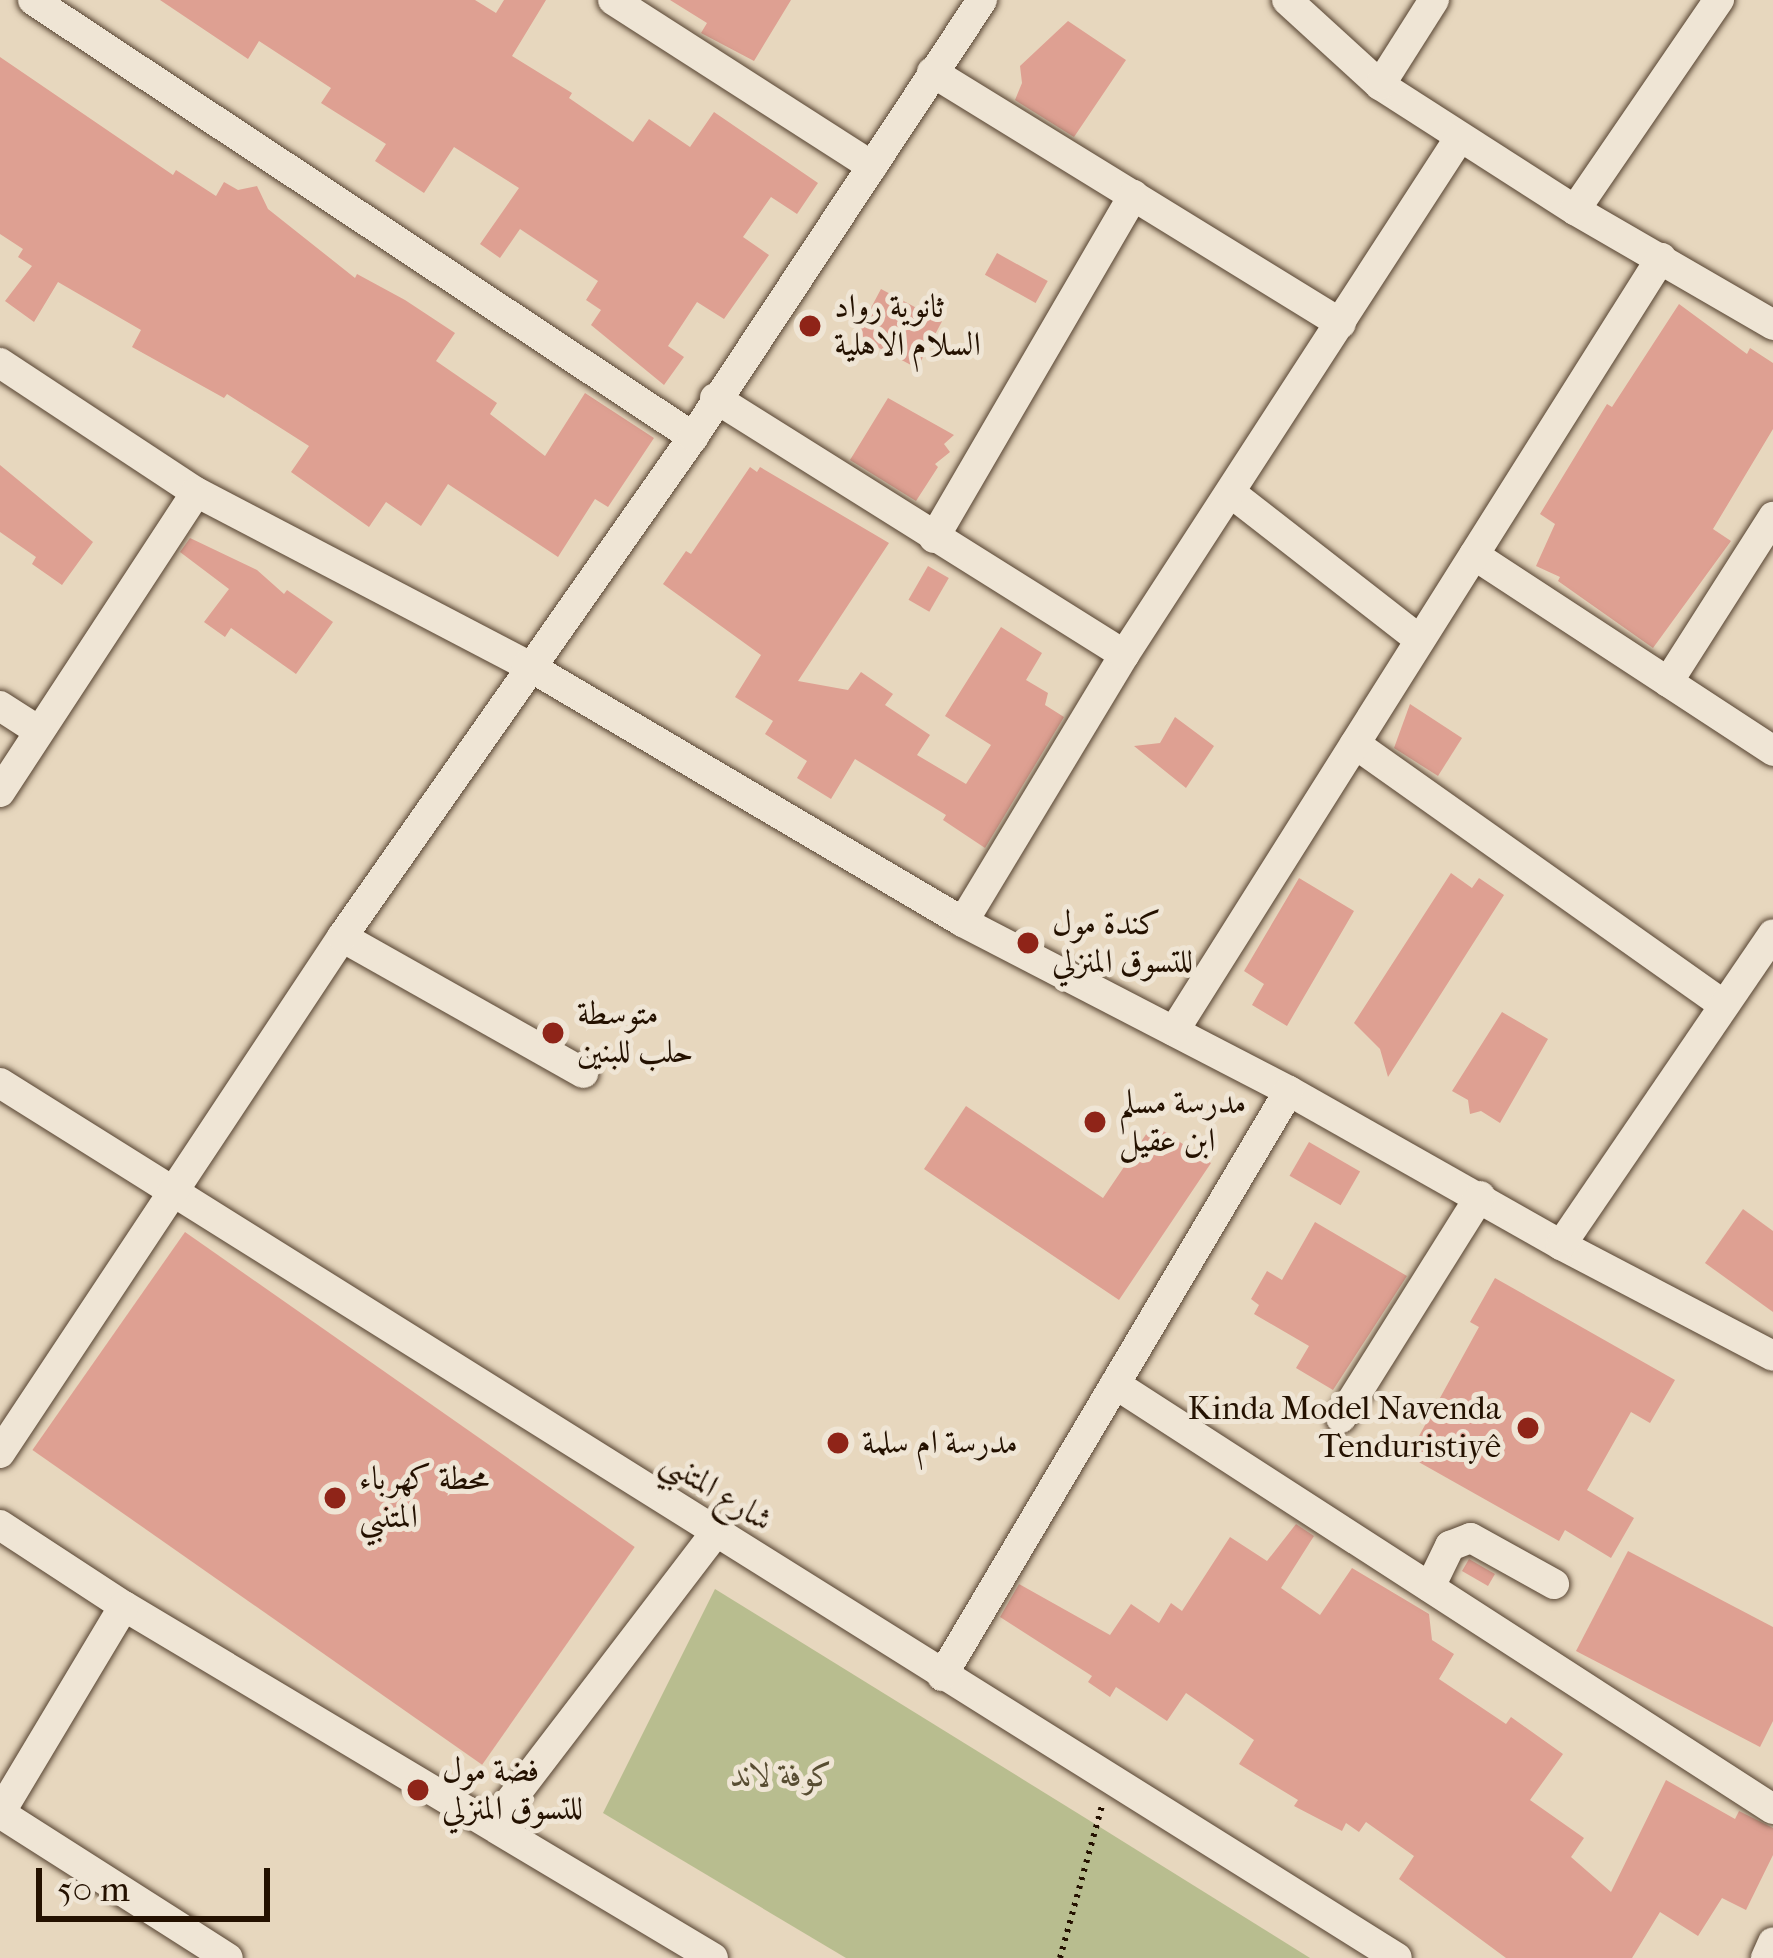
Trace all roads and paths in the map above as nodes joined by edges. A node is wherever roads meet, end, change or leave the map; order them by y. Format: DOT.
graph roads {
  1 [pos="33,0"];
  2 [pos="613,0"];
  3 [pos="982,0"];
  4 [pos="1287,0"];
  5 [pos="1435,0"];
  6 [pos="1719,0"];
  7 [pos="932,72"];
  8 [pos="1380,86"];
  9 [pos="1460,137"];
  10 [pos="872,166"];
  11 [pos="1134,195"];
  12 [pos="1575,210"];
  13 [pos="1661,258"];
  14 [pos="1341,324"];
  15 [pos="1773,325"];
  16 [pos="0,363"];
  17 [pos="716,398"];
  18 [pos="693,436"];
  19 [pos="196,492"];
  20 [pos="1231,493"];
  21 [pos="1773,517"];
  22 [pos="934,538"];
  23 [pos="1474,555"];
  24 [pos="1420,640"];
  25 [pos="1124,655"];
  26 [pos="527,665"];
  27 [pos="1668,682"];
  28 [pos="0,706"];
  29 [pos="39,731"];
  30 [pos="1355,744"];
  31 [pos="1773,751"];
  32 [pos="0,792"];
  33 [pos="963,922"];
  34 [pos="1773,934"];
  35 [pos="341,937"];
  36 [pos="1724,1005"];
  37 [pos="1174,1031"];
  38 [pos="583,1073"];
  39 [pos="0,1083"];
  40 [pos="1289,1091"];
  41 [pos="173,1190"];
  42 [pos="1480,1196"];
  43 [pos="1561,1245"];
  44 [pos="1773,1356"];
  45 [pos="1115,1384"];
  46 [pos="1341,1418"];
  47 [pos="0,1453"];
  48 [pos="0,1525"];
  49 [pos="715,1532"];
  50 [pos="1554,1584"];
  51 [pos="1430,1587"];
  52 [pos="124,1606"];
  53 [pos="942,1676"];
  54 [pos="1108,1779"];
  55 [pos="1773,1809"];
  56 [pos="0,1813"];
  57 [pos="492,1825"];
  58 [pos="1773,1942"];
  59 [pos="216,1955"];
  60 [pos="713,1958"];
  61 [pos="1060,1958"];
  62 [pos="1397,1958"];
  63 [pos="1766,1958"];
  1 -- 18 [label="street"];
  2 -- 10 [label="street"];
  3 -- 7 [label="street"];
  4 -- 8 [label="street"];
  5 -- 8 [label="street"];
  6 -- 12 [label="street"];
  7 -- 10 [label="street"];
  7 -- 11 [label="street"];
  8 -- 9 [label="street"];
  9 -- 12 [label="street"];
  9 -- 14 [label="street"];
  10 -- 17 [label="street"];
  11 -- 14 [label="street"];
  11 -- 22 [label="street"];
  12 -- 13 [label="street"];
  13 -- 15 [label="street"];
  13 -- 23 [label="street"];
  14 -- 20 [label="street"];
  16 -- 19 [label="street"];
  17 -- 18 [label="street"];
  17 -- 22 [label="street"];
  18 -- 26 [label="street"];
  19 -- 26 [label="street"];
  19 -- 29 [label="street"];
  20 -- 24 [label="street"];
  20 -- 25 [label="street"];
  21 -- 27 [label="street"];
  22 -- 25 [label="street"];
  23 -- 24 [label="street"];
  23 -- 27 [label="street"];
  24 -- 30 [label="street"];
  25 -- 33 [label="street"];
  26 -- 33 [label="street"];
  26 -- 35 [label="street"];
  27 -- 31 [label="street"];
  28 -- 29 [label="street"];
  29 -- 32 [label="street"];
  30 -- 36 [label="street"];
  30 -- 37 [label="street"];
  33 -- 37 [label="street"];
  34 -- 36 [label="street"];
  35 -- 38 [label="street"];
  35 -- 41 [label="street"];
  36 -- 43 [label="street"];
  37 -- 40 [label="street"];
  39 -- 41 [label="street, شارع المتنبي"];
  40 -- 42 [label="street"];
  40 -- 45 [label="street"];
  41 -- 47 [label="street"];
  41 -- 49 [label="street, شارع المتنبي"];
  42 -- 43 [label="street"];
  42 -- 46 [label="street"];
  43 -- 44 [label="street"];
  45 -- 51 [label="street"];
  45 -- 53 [label="street"];
  48 -- 52 [label="street"];
  49 -- 53 [label="street, شارع المتنبي"];
  49 -- 57 [label="street"];
  50 -- 51 [label="street"];
  51 -- 55 [label="street"];
  52 -- 56 [label="street"];
  52 -- 57 [label="street"];
  53 -- 54 [label="street, شارع المتنبي"];
  54 -- 61 [label="path"];
  54 -- 62 [label="street, شارع المتنبي"];
  56 -- 59 [label="street"];
  57 -- 60 [label="street"];
  58 -- 63 [label="street"];
}
